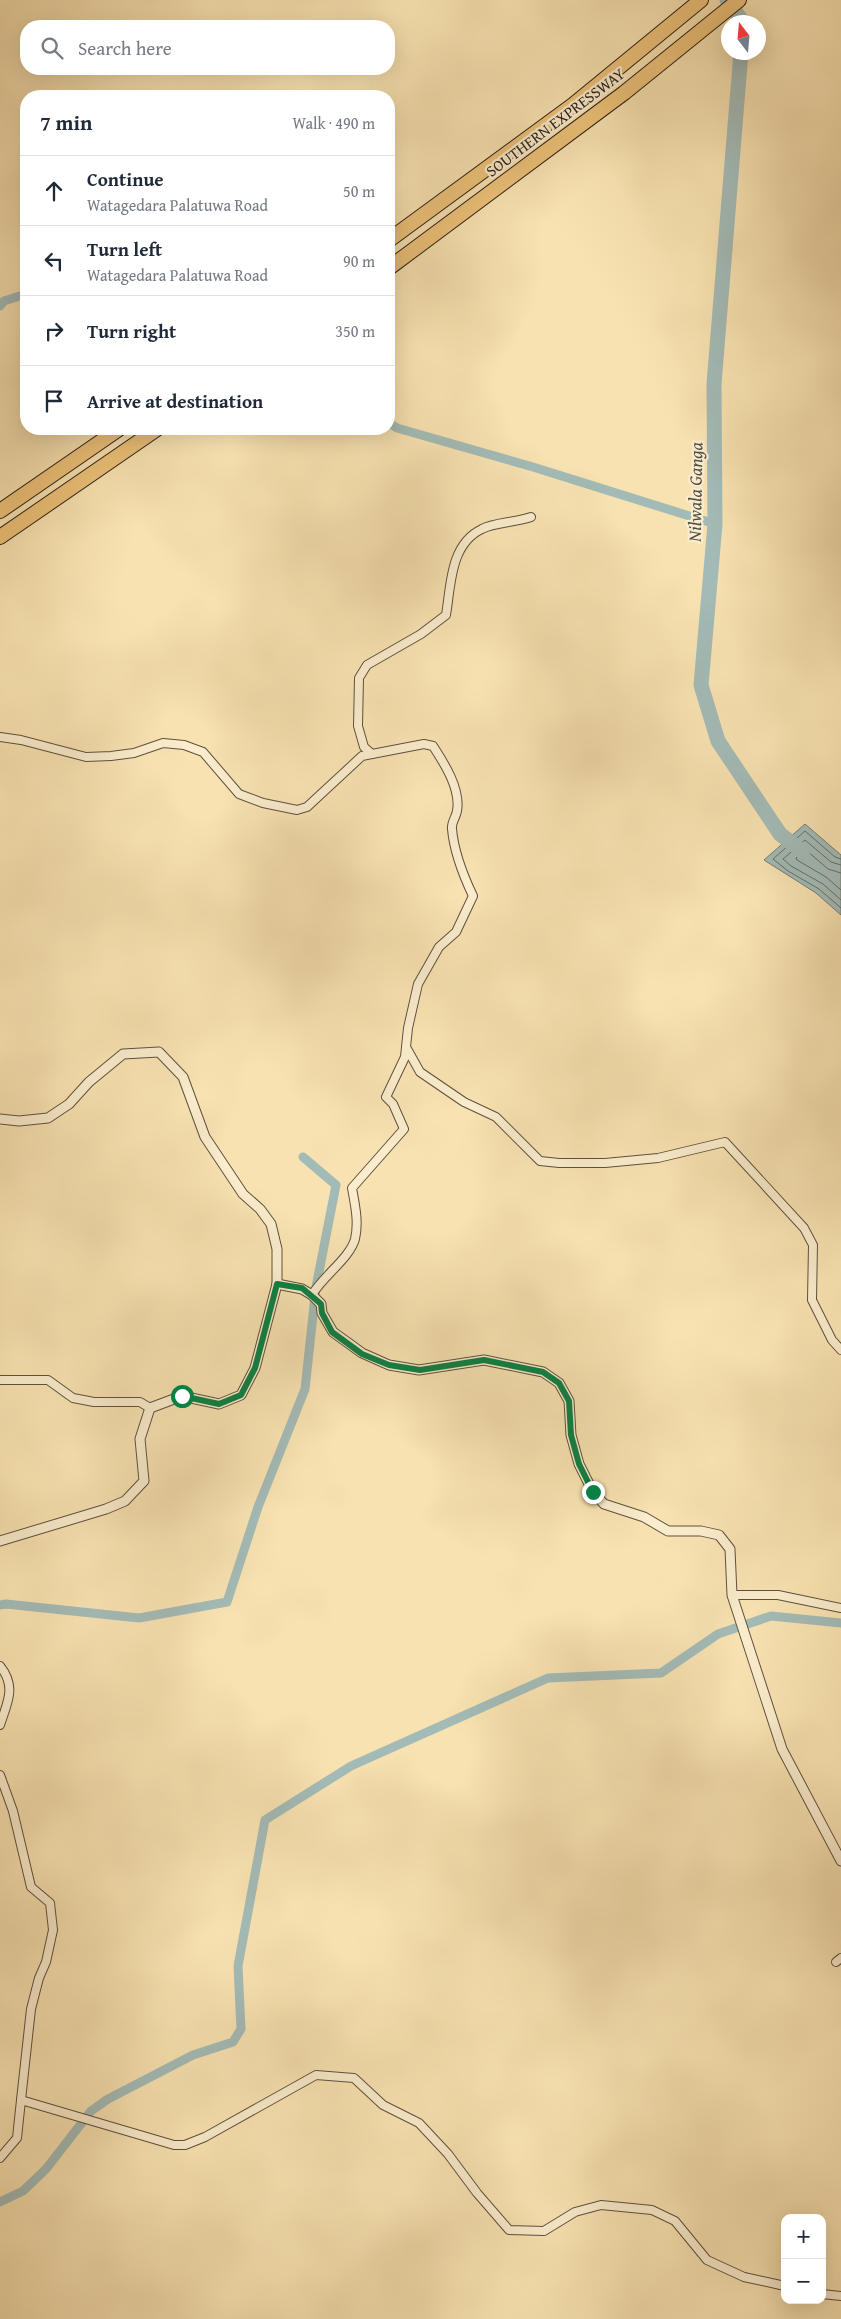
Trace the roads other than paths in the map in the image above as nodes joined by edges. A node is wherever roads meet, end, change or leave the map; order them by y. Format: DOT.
graph roads {
  1 [pos="701,0"];
  2 [pos="739,0"];
  3 [pos="395,236"];
  4 [pos="395,264"];
  5 [pos="110,435"];
  6 [pos="149,435"];
  7 [pos="0,510"];
  8 [pos="531,517"];
  9 [pos="0,537"];
  10 [pos="0,737"];
  11 [pos="372,754"];
  12 [pos="406,1047"];
  13 [pos="0,1119"];
  14 [pos="277,1284"];
  15 [pos="312,1295"];
  16 [pos="841,1350"];
  17 [pos="0,1380"];
  18 [pos="150,1408"];
  19 [pos="0,1541"];
  20 [pos="732,1595"];
  21 [pos="841,1608"];
  22 [pos="0,1666"];
  23 [pos="0,1725"];
  24 [pos="0,1775"];
  25 [pos="841,1861"];
  26 [pos="21,2100"];
  27 [pos="0,2158"];
  28 [pos="781,2285"];
  29 [pos="826,2294"];
  30 [pos="841,2296"];
  1 -- 3 [label="highway, SOUTHERN EXPRESSWAY"];
  2 -- 4 [label="highway, SOUTHERN EXPRESSWAY"];
  5 -- 7 [label="highway"];
  6 -- 9 [label="highway"];
  8 -- 11 [label="street"];
  10 -- 11 [label="street"];
  11 -- 12 [label="street"];
  12 -- 15 [label="street"];
  12 -- 16 [label="street"];
  13 -- 14 [label="street"];
  14 -- 15 [label="street"];
  14 -- 18 [label="street"];
  15 -- 20 [label="street"];
  17 -- 18 [label="street"];
  18 -- 19 [label="street"];
  20 -- 21 [label="street"];
  20 -- 25 [label="street"];
  22 -- 23 [label="street"];
  24 -- 26 [label="street"];
  26 -- 27 [label="street"];
  26 -- 28 [label="street"];
  29 -- 30 [label="street"];
}
